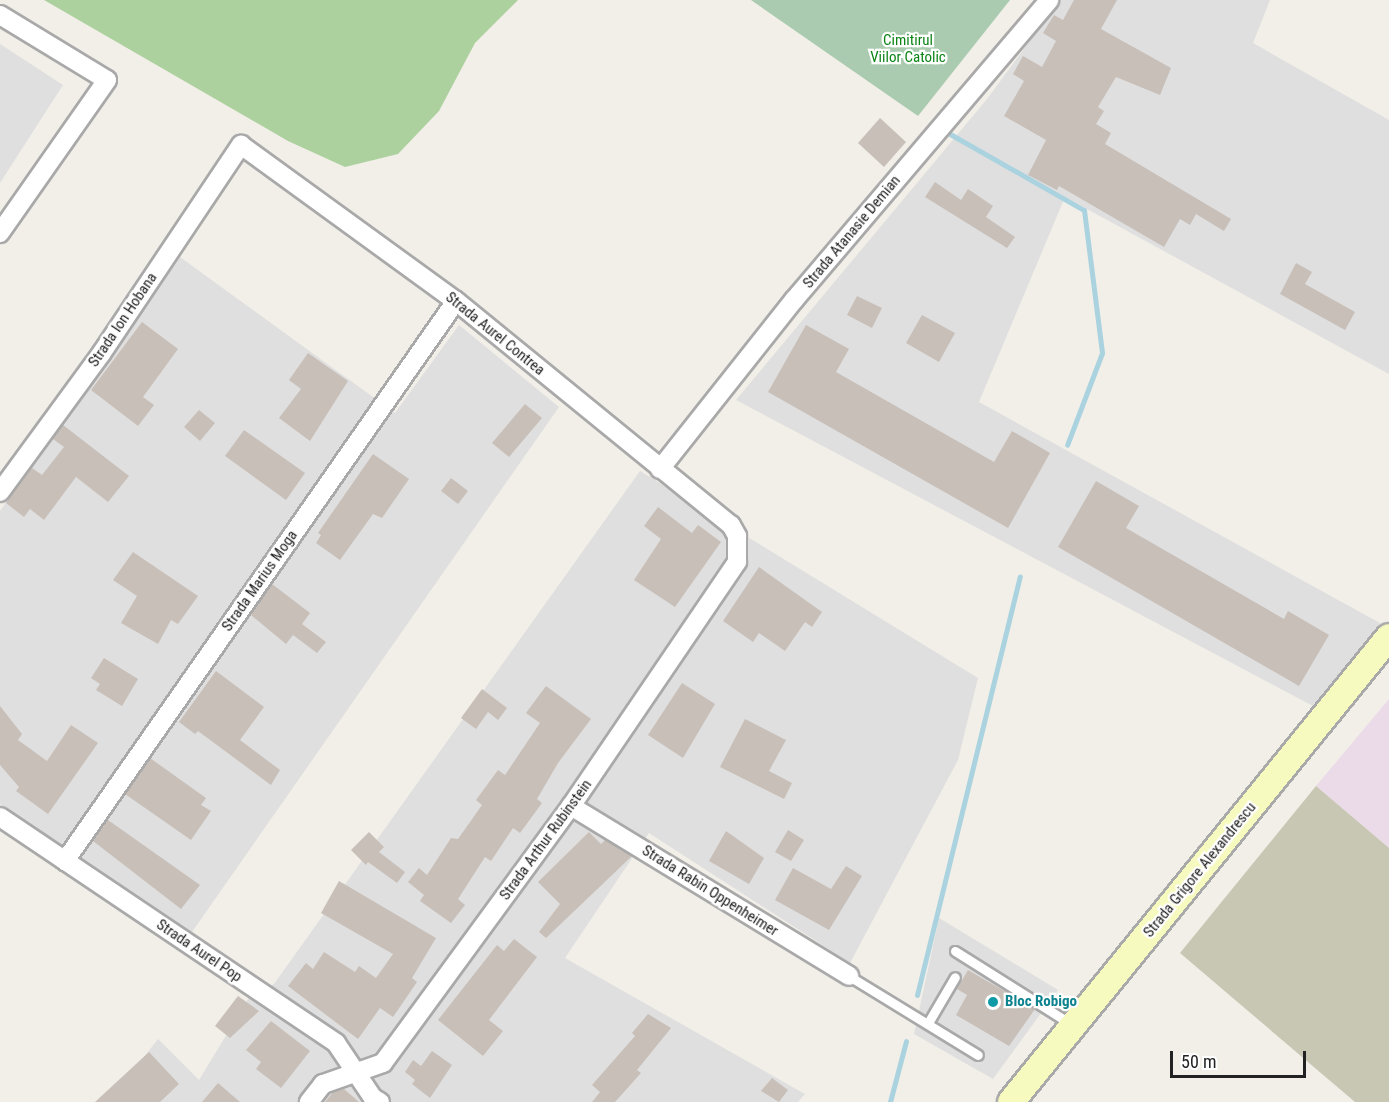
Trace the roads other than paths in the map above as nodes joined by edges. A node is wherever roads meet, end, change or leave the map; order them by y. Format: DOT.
graph roads {
  1 [pos="1049,0"];
  2 [pos="0,15"];
  3 [pos="241,145"];
  4 [pos="0,233"];
  5 [pos="456,301"];
  6 [pos="660,469"];
  7 [pos="0,492"];
  8 [pos="737,536"];
  9 [pos="1389,637"];
  10 [pos="571,806"];
  11 [pos="0,817"];
  12 [pos="65,861"];
  13 [pos="955,951"];
  14 [pos="849,976"];
  15 [pos="955,977"];
  16 [pos="928,1023"];
  17 [pos="1073,1026"];
  18 [pos="978,1055"];
  19 [pos="356,1073"];
  20 [pos="309,1102"];
  21 [pos="380,1102"];
  22 [pos="1011,1102"];
  1 -- 6 [label="street, Strada Atanasie Demian"];
  2 -- 4 [label="street"];
  3 -- 5 [label="street, Strada Aurel Contrea"];
  3 -- 7 [label="street, Strada Ion Hobana"];
  5 -- 6 [label="street, Strada Aurel Contrea"];
  5 -- 12 [label="street, Strada Marius Moga"];
  6 -- 8 [label="street, Strada Aurel Contrea"];
  8 -- 10 [label="street, Strada Arthur Rubinstein"];
  9 -- 17 [label="street, Strada Grigore Alexandrescu"];
  10 -- 14 [label="street, Strada Rabin Oppenheimer"];
  10 -- 19 [label="street, Strada Arthur Rubinstein"];
  11 -- 12 [label="street, Strada Aurel Pop"];
  12 -- 19 [label="street, Strada Aurel Pop"];
  13 -- 17 [label="lane"];
  14 -- 16 [label="lane"];
  15 -- 16 [label="lane"];
  16 -- 18 [label="lane"];
  17 -- 22 [label="street, Strada Grigore Alexandrescu"];
  19 -- 20 [label="street, Strada Arthur Rubinstein"];
  19 -- 21 [label="street, Strada Aurel Pop"];
}
